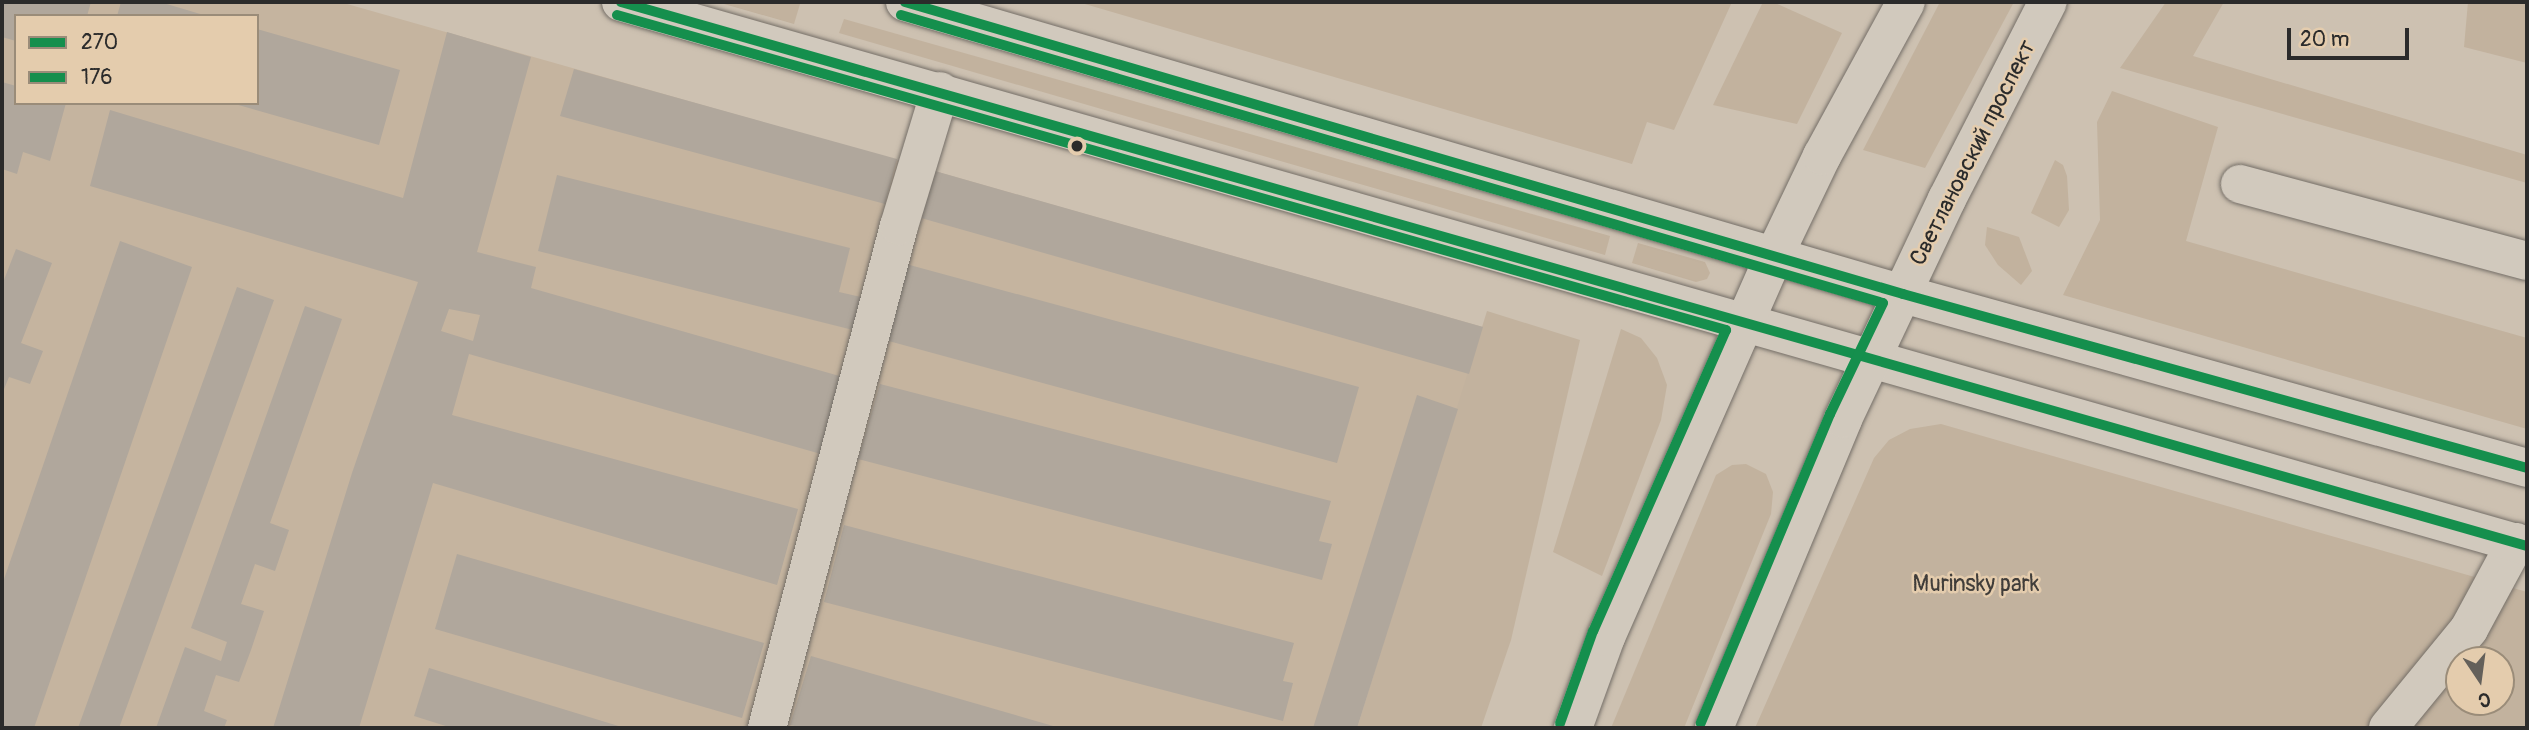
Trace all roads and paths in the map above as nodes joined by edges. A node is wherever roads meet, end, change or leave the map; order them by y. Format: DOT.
graph roads {
  1 [pos="621,2"];
  2 [pos="905,2"];
  3 [pos="1906,2"];
  4 [pos="2049,2"];
  5 [pos="940,91"];
  6 [pos="2240,184"];
  7 [pos="1775,254"];
  8 [pos="2527,261"];
  9 [pos="1903,294"];
  10 [pos="1745,321"];
  11 [pos="1872,358"];
  12 [pos="2527,468"];
  13 [pos="2522,544"];
  14 [pos="767,728"];
  15 [pos="1573,728"];
  16 [pos="1714,728"];
  17 [pos="2388,728"];
  1 -- 5 [label="main road"];
  2 -- 7 [label="main road"];
  3 -- 7 [label="main road"];
  4 -- 9 [label="main road, Светлановский проспект"];
  5 -- 10 [label="main road"];
  5 -- 14 [label="main road"];
  6 -- 8 [label="main road"];
  7 -- 9 [label="main road"];
  7 -- 10 [label="main road"];
  9 -- 11 [label="main road, Светлановский проспект"];
  9 -- 12 [label="main road"];
  10 -- 11 [label="main road"];
  10 -- 15 [label="main road"];
  11 -- 13 [label="main road"];
  11 -- 16 [label="main road, Светлановский проспект"];
  13 -- 17 [label="main road"];
}
